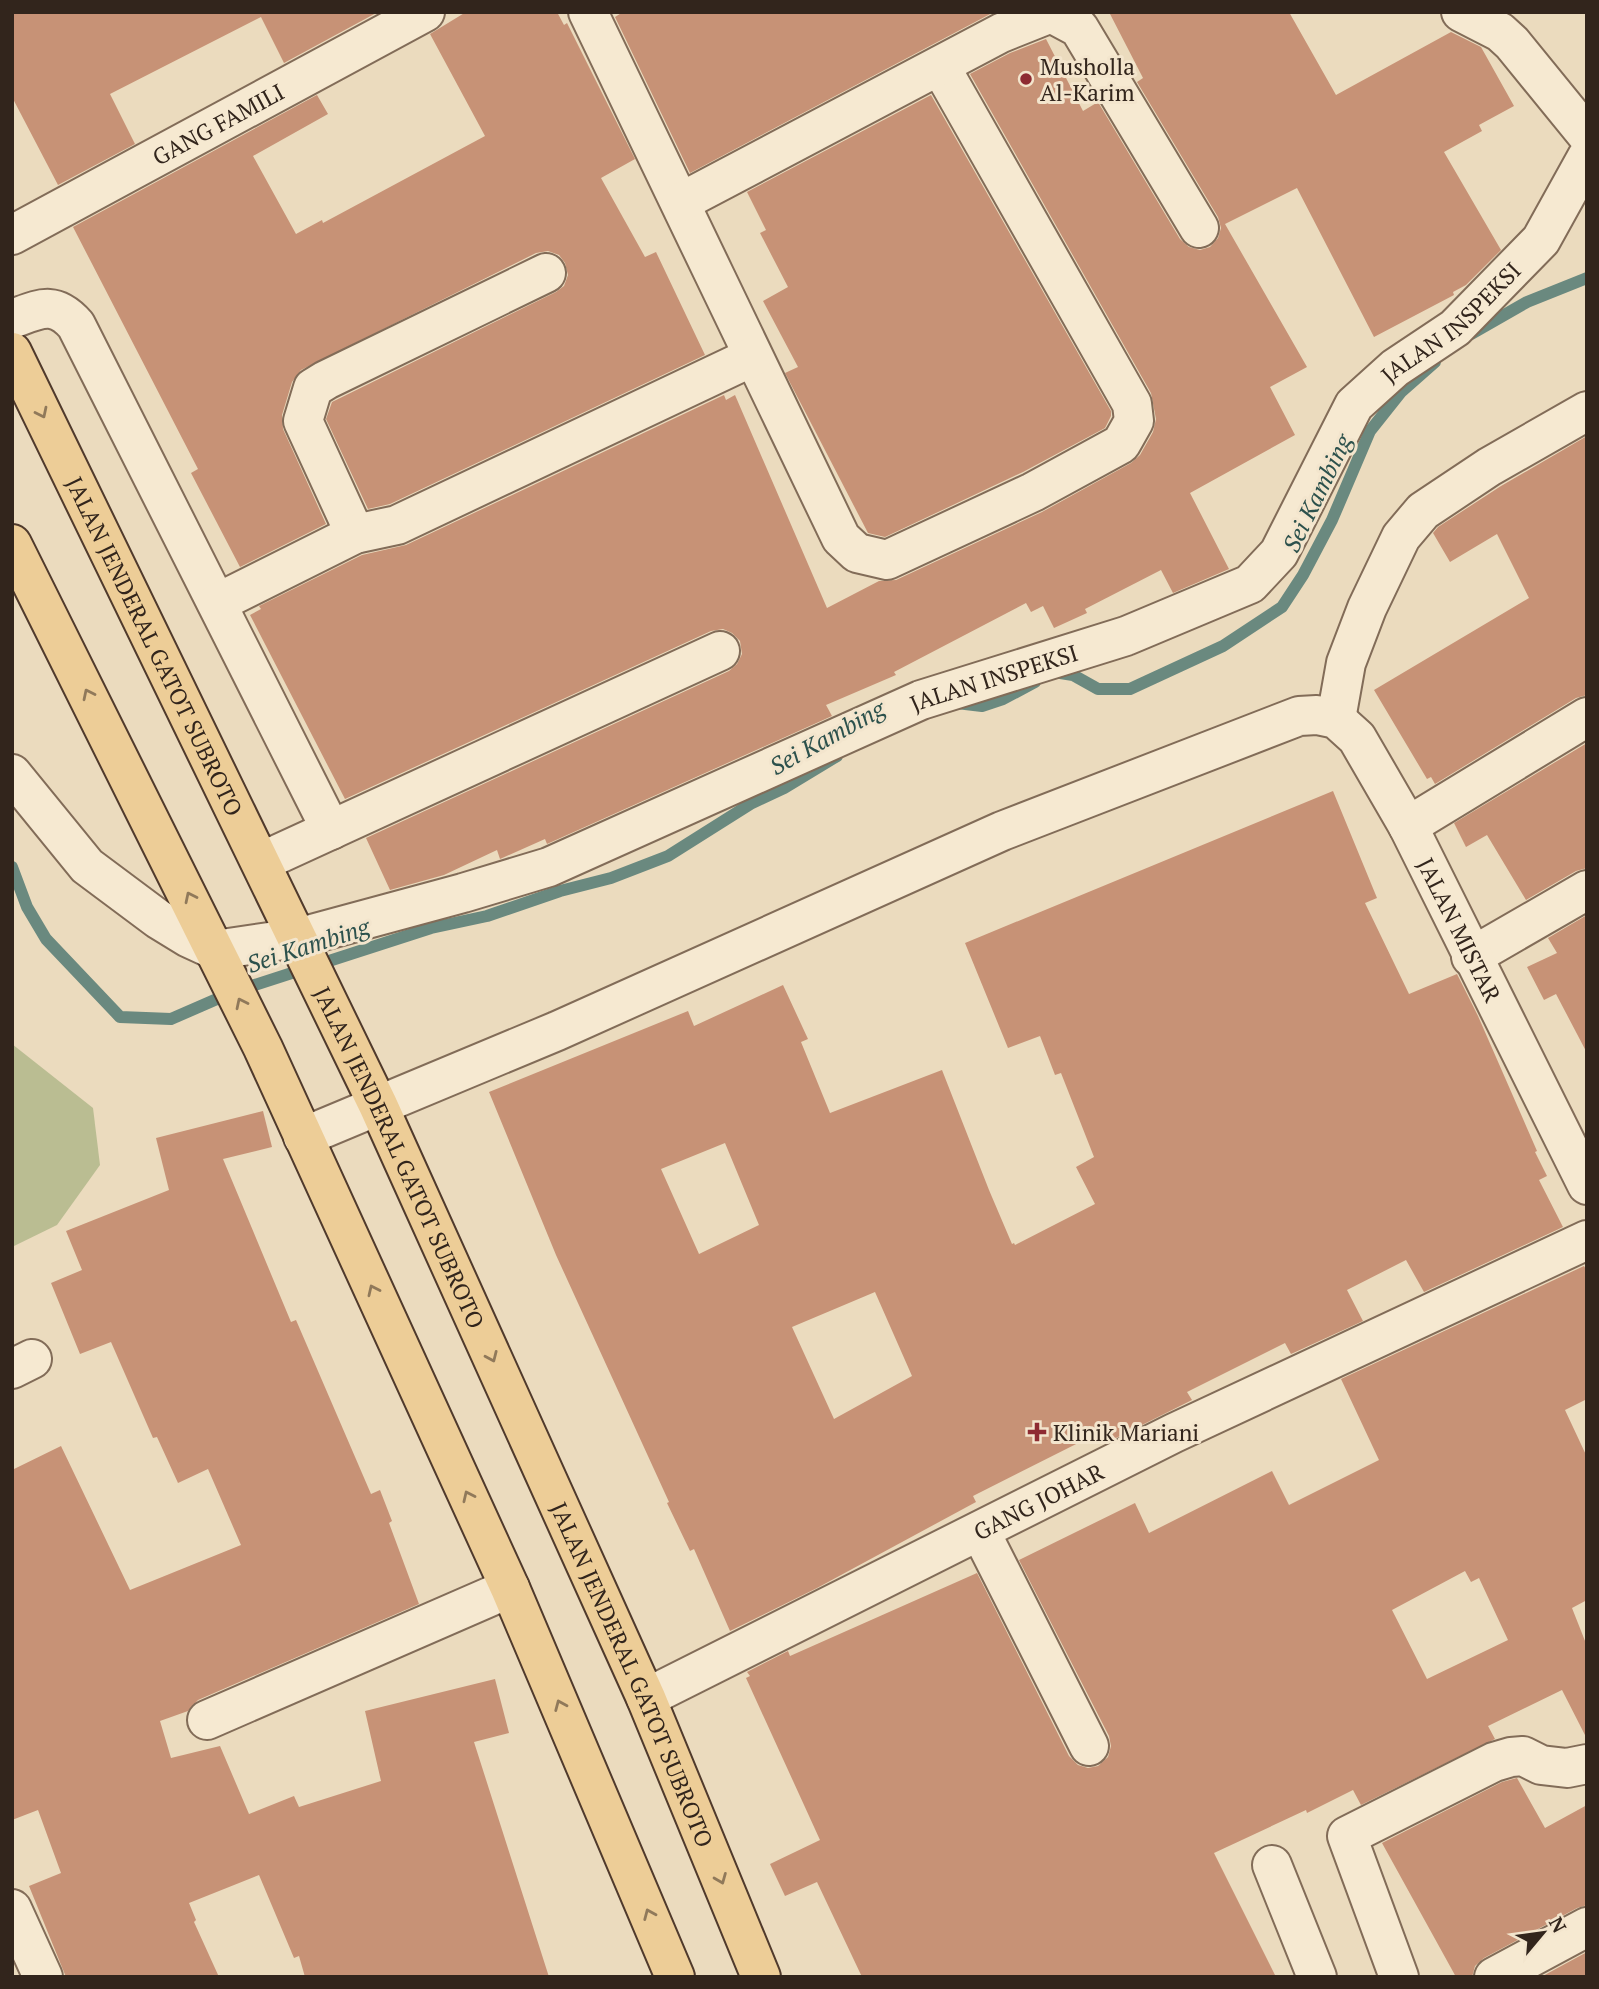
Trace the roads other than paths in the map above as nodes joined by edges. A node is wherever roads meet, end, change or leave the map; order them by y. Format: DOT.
graph roads {
  1 [pos="425,12"];
  2 [pos="587,12"];
  3 [pos="1461,12"];
  4 [pos="940,66"];
  5 [pos="1587,135"];
  6 [pos="1587,157"];
  7 [pos="681,202"];
  8 [pos="1199,229"];
  9 [pos="12,235"];
  10 [pos="546,273"];
  11 [pos="12,319"];
  12 [pos="12,352"];
  13 [pos="752,357"];
  14 [pos="1587,411"];
  15 [pos="355,534"];
  16 [pos="12,544"];
  17 [pos="218,603"];
  18 [pos="720,651"];
  19 [pos="1317,717"];
  20 [pos="1587,717"];
  21 [pos="12,774"];
  22 [pos="1408,826"];
  23 [pos="331,830"];
  24 [pos="261,862"];
  25 [pos="1587,890"];
  26 [pos="298,941"];
  27 [pos="218,954"];
  28 [pos="1471,957"];
  29 [pos="378,1105"];
  30 [pos="303,1136"];
  31 [pos="1587,1185"];
  32 [pos="1587,1240"];
  33 [pos="980,1531"];
  34 [pos="510,1588"];
  35 [pos="646,1698"];
  36 [pos="207,1720"];
  37 [pos="1089,1746"];
  38 [pos="1587,1765"];
  39 [pos="1272,1865"];
  40 [pos="12,1909"];
  41 [pos="1587,1927"];
  42 [pos="43,1977"];
  43 [pos="675,1977"];
  44 [pos="761,1977"];
  45 [pos="1317,1977"];
  46 [pos="1399,1977"];
  47 [pos="1494,1977"];
  1 -- 9 [label="street, GANG FAMILI"];
  2 -- 7 [label="street"];
  3 -- 5 [label="street"];
  4 -- 7 [label="street"];
  4 -- 8 [label="street"];
  4 -- 13 [label="street"];
  6 -- 26 [label="street, JALAN INSPEKSI"];
  7 -- 13 [label="street"];
  10 -- 15 [label="street"];
  11 -- 17 [label="street"];
  12 -- 24 [label="main road, JALAN JENDERAL GATOT SUBROTO, one-way"];
  13 -- 15 [label="street"];
  14 -- 19 [label="street"];
  15 -- 17 [label="street"];
  27 -- 16 [label="main road, one-way"];
  17 -- 23 [label="street"];
  18 -- 23 [label="street"];
  19 -- 22 [label="street, JALAN MISTAR"];
  19 -- 29 [label="street"];
  20 -- 22 [label="street"];
  21 -- 27 [label="street"];
  22 -- 28 [label="street, JALAN MISTAR"];
  23 -- 24 [label="street"];
  24 -- 26 [label="main road, JALAN JENDERAL GATOT SUBROTO"];
  25 -- 28 [label="street"];
  26 -- 27 [label="street, JALAN INSPEKSI"];
  26 -- 29 [label="main road, JALAN JENDERAL GATOT SUBROTO"];
  30 -- 27 [label="main road, one-way"];
  28 -- 31 [label="street, JALAN MISTAR"];
  29 -- 30 [label="street"];
  29 -- 35 [label="main road, JALAN JENDERAL GATOT SUBROTO, one-way"];
  34 -- 30 [label="main road, one-way"];
  32 -- 33 [label="street, GANG JOHAR"];
  33 -- 35 [label="street, GANG JOHAR"];
  33 -- 37 [label="street"];
  34 -- 36 [label="street"];
  43 -- 34 [label="main road, one-way"];
  35 -- 44 [label="main road, JALAN JENDERAL GATOT SUBROTO, one-way"];
  38 -- 46 [label="street"];
  39 -- 45 [label="street"];
  40 -- 42 [label="street"];
  41 -- 47 [label="street"];
}
